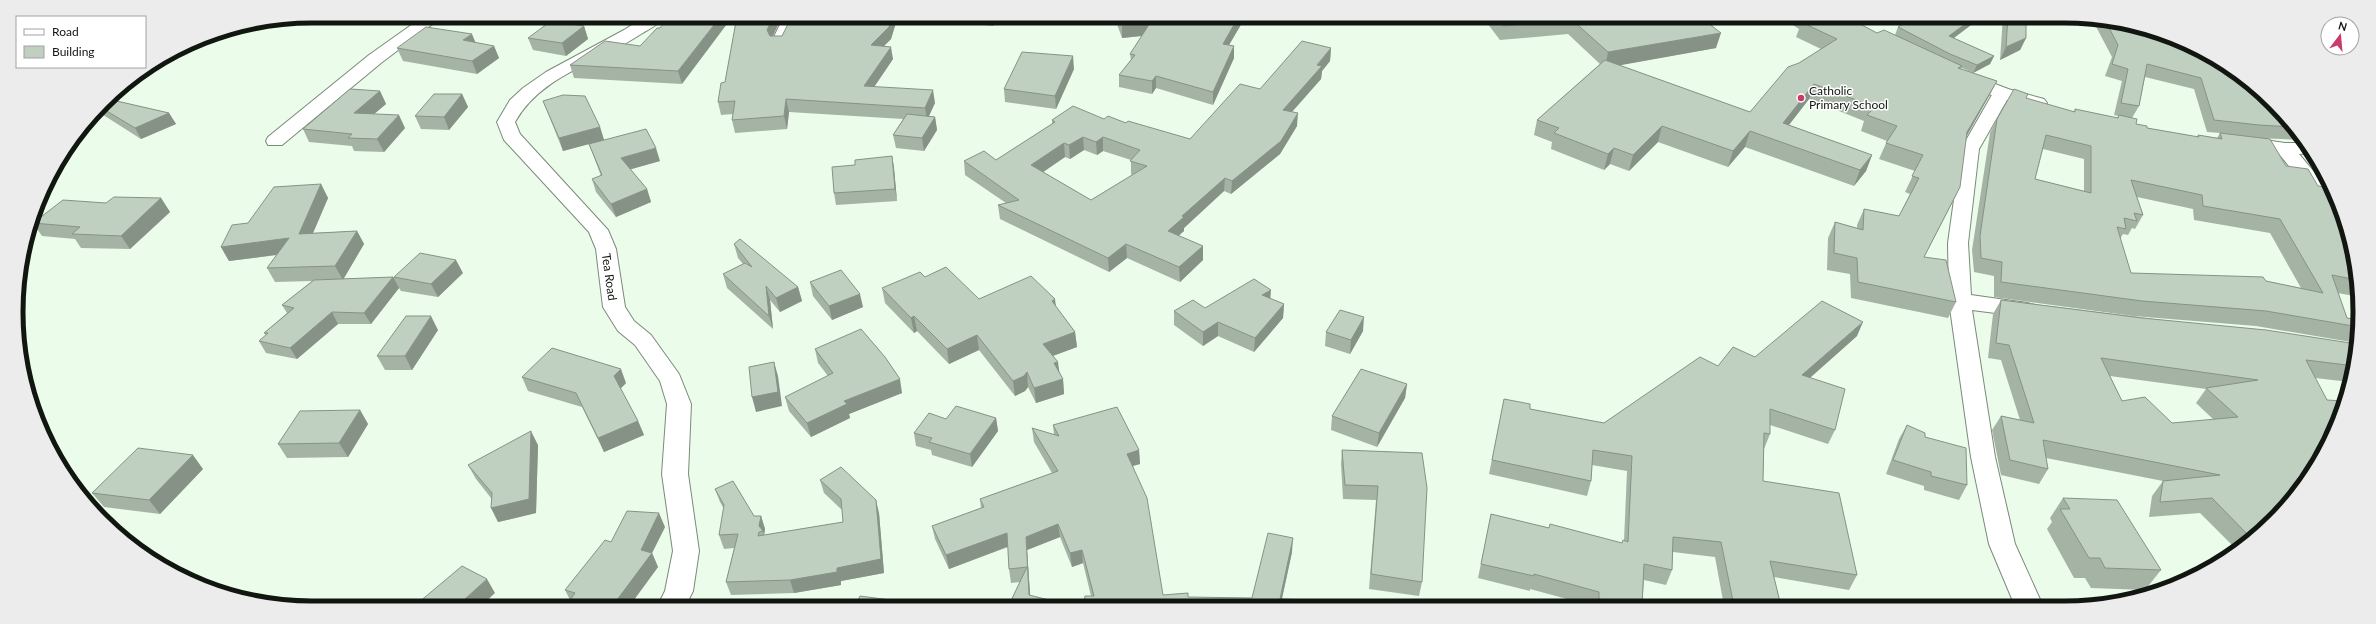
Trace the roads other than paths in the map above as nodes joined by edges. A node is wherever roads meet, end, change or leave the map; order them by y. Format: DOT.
graph roads {
  1 [pos="425,23"];
  2 [pos="645,23"];
  3 [pos="789,23"];
  4 [pos="779,43"];
  5 [pos="1952,72"];
  6 [pos="2002,92"];
  7 [pos="2057,108"];
  8 [pos="275,141"];
  9 [pos="2226,141"];
  10 [pos="2285,148"];
  11 [pos="2302,148"];
  12 [pos="2333,205"];
  13 [pos="1960,301"];
  14 [pos="2047,313"];
  15 [pos="674,601"];
  16 [pos="2027,601"];
  1 -- 8 [label="main road"];
  2 -- 15 [label="main road, Tea Road"];
  3 -- 4 [label="main road"];
  5 -- 6 [label="main road"];
  6 -- 7 [label="main road"];
  6 -- 13 [label="main road"];
  9 -- 10 [label="main road"];
  10 -- 11 [label="main road"];
  10 -- 12 [label="main road"];
  13 -- 14 [label="main road"];
  13 -- 16 [label="main road"];
}
